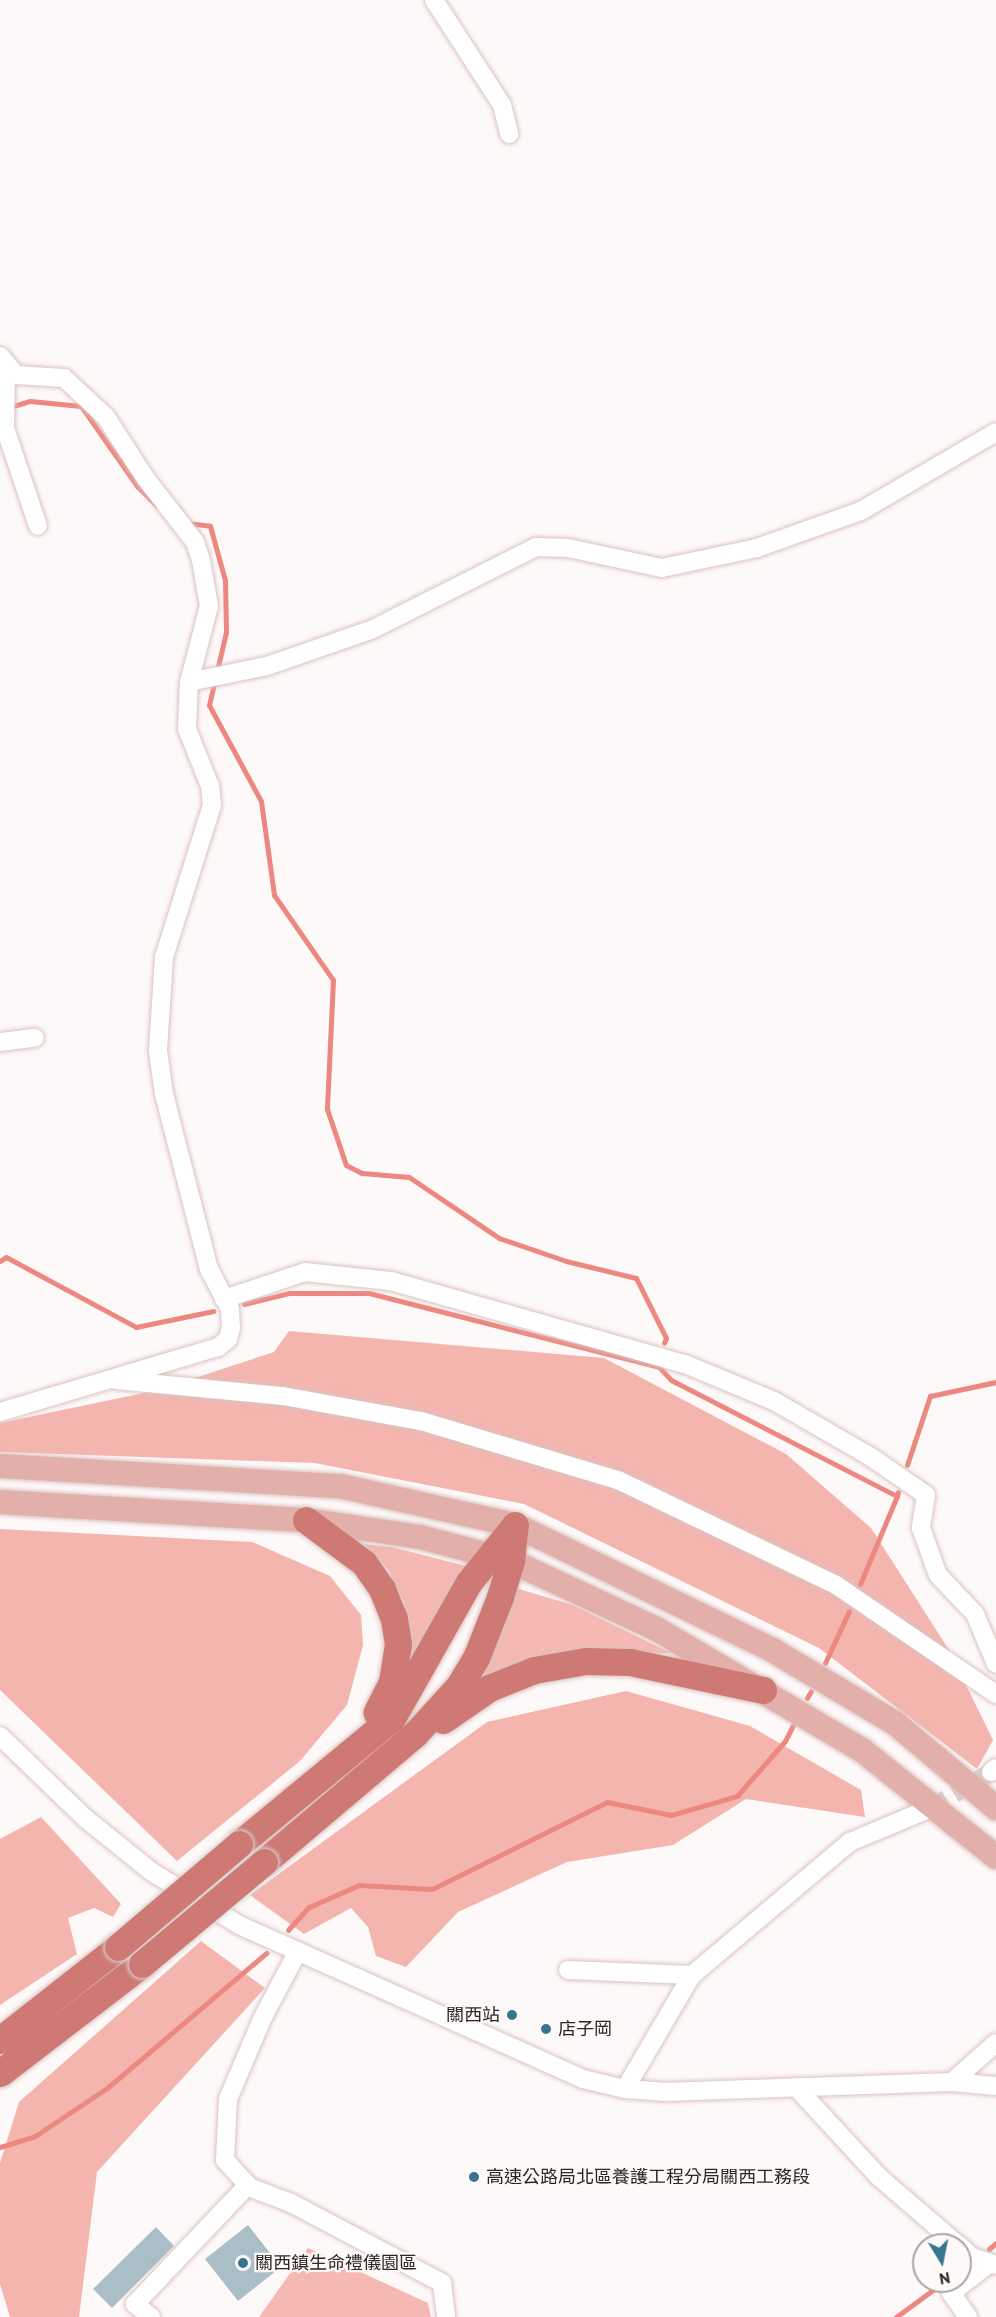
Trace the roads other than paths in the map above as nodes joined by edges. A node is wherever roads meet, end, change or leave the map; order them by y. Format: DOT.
graph roads {
  1 [pos="434,0"];
  2 [pos="509,134"];
  3 [pos="3,362"];
  4 [pos="3,429"];
  5 [pos="996,432"];
  6 [pos="38,526"];
  7 [pos="196,682"];
  8 [pos="35,1038"];
  9 [pos="1,1039"];
  10 [pos="224,1299"];
  11 [pos="105,1379"];
  12 [pos="0,1412"];
  13 [pos="0,1466"];
  14 [pos="0,1502"];
  15 [pos="306,1520"];
  16 [pos="515,1525"];
  17 [pos="501,1558"];
  18 [pos="996,1664"];
  19 [pos="763,1690"];
  20 [pos="996,1694"];
  21 [pos="416,1734"];
  22 [pos="0,1736"];
  23 [pos="361,1746"];
  24 [pos="931,1808"];
  25 [pos="996,1808"];
  26 [pos="996,1857"];
  27 [pos="298,1951"];
  28 [pos="568,1970"];
  29 [pos="692,1975"];
  30 [pos="0,2040"];
  31 [pos="41,2042"];
  32 [pos="996,2043"];
  33 [pos="0,2073"];
  34 [pos="952,2082"];
  35 [pos="996,2086"];
  36 [pos="796,2087"];
  37 [pos="625,2088"];
  38 [pos="0,2091"];
  39 [pos="248,2185"];
  40 [pos="944,2233"];
  41 [pos="972,2257"];
  42 [pos="993,2264"];
  43 [pos="151,2317"];
  44 [pos="446,2317"];
  45 [pos="968,2317"];
  1 -- 2 [label="street"];
  3 -- 4 [label="street"];
  3 -- 7 [label="street"];
  4 -- 6 [label="street"];
  5 -- 7 [label="street"];
  7 -- 10 [label="street"];
  8 -- 9 [label="street"];
  10 -- 11 [label="street"];
  10 -- 18 [label="street"];
  11 -- 12 [label="street"];
  11 -- 20 [label="street"];
  13 -- 16 [label="main road"];
  14 -- 15 [label="main road"];
  15 -- 17 [label="main road"];
  15 -- 23 [label="highway"];
  16 -- 17 [label="highway"];
  16 -- 25 [label="main road"];
  17 -- 19 [label="main road"];
  17 -- 21 [label="highway"];
  17 -- 23 [label="highway"];
  19 -- 21 [label="highway"];
  19 -- 26 [label="main road"];
  21 -- 31 [label="highway, bridge"];
  22 -- 27 [label="street"];
  23 -- 30 [label="highway, bridge"];
  24 -- 29 [label="street"];
  27 -- 37 [label="street"];
  27 -- 39 [label="street"];
  28 -- 29 [label="street"];
  29 -- 37 [label="street"];
  31 -- 33 [label="highway"];
  31 -- 38 [label="highway"];
  32 -- 34 [label="street"];
  34 -- 35 [label="street"];
  34 -- 36 [label="street"];
  36 -- 37 [label="street"];
  36 -- 40 [label="street"];
  39 -- 43 [label="street"];
  39 -- 44 [label="street"];
  41 -- 42 [label="street"];
  42 -- 45 [label="street"];
}
